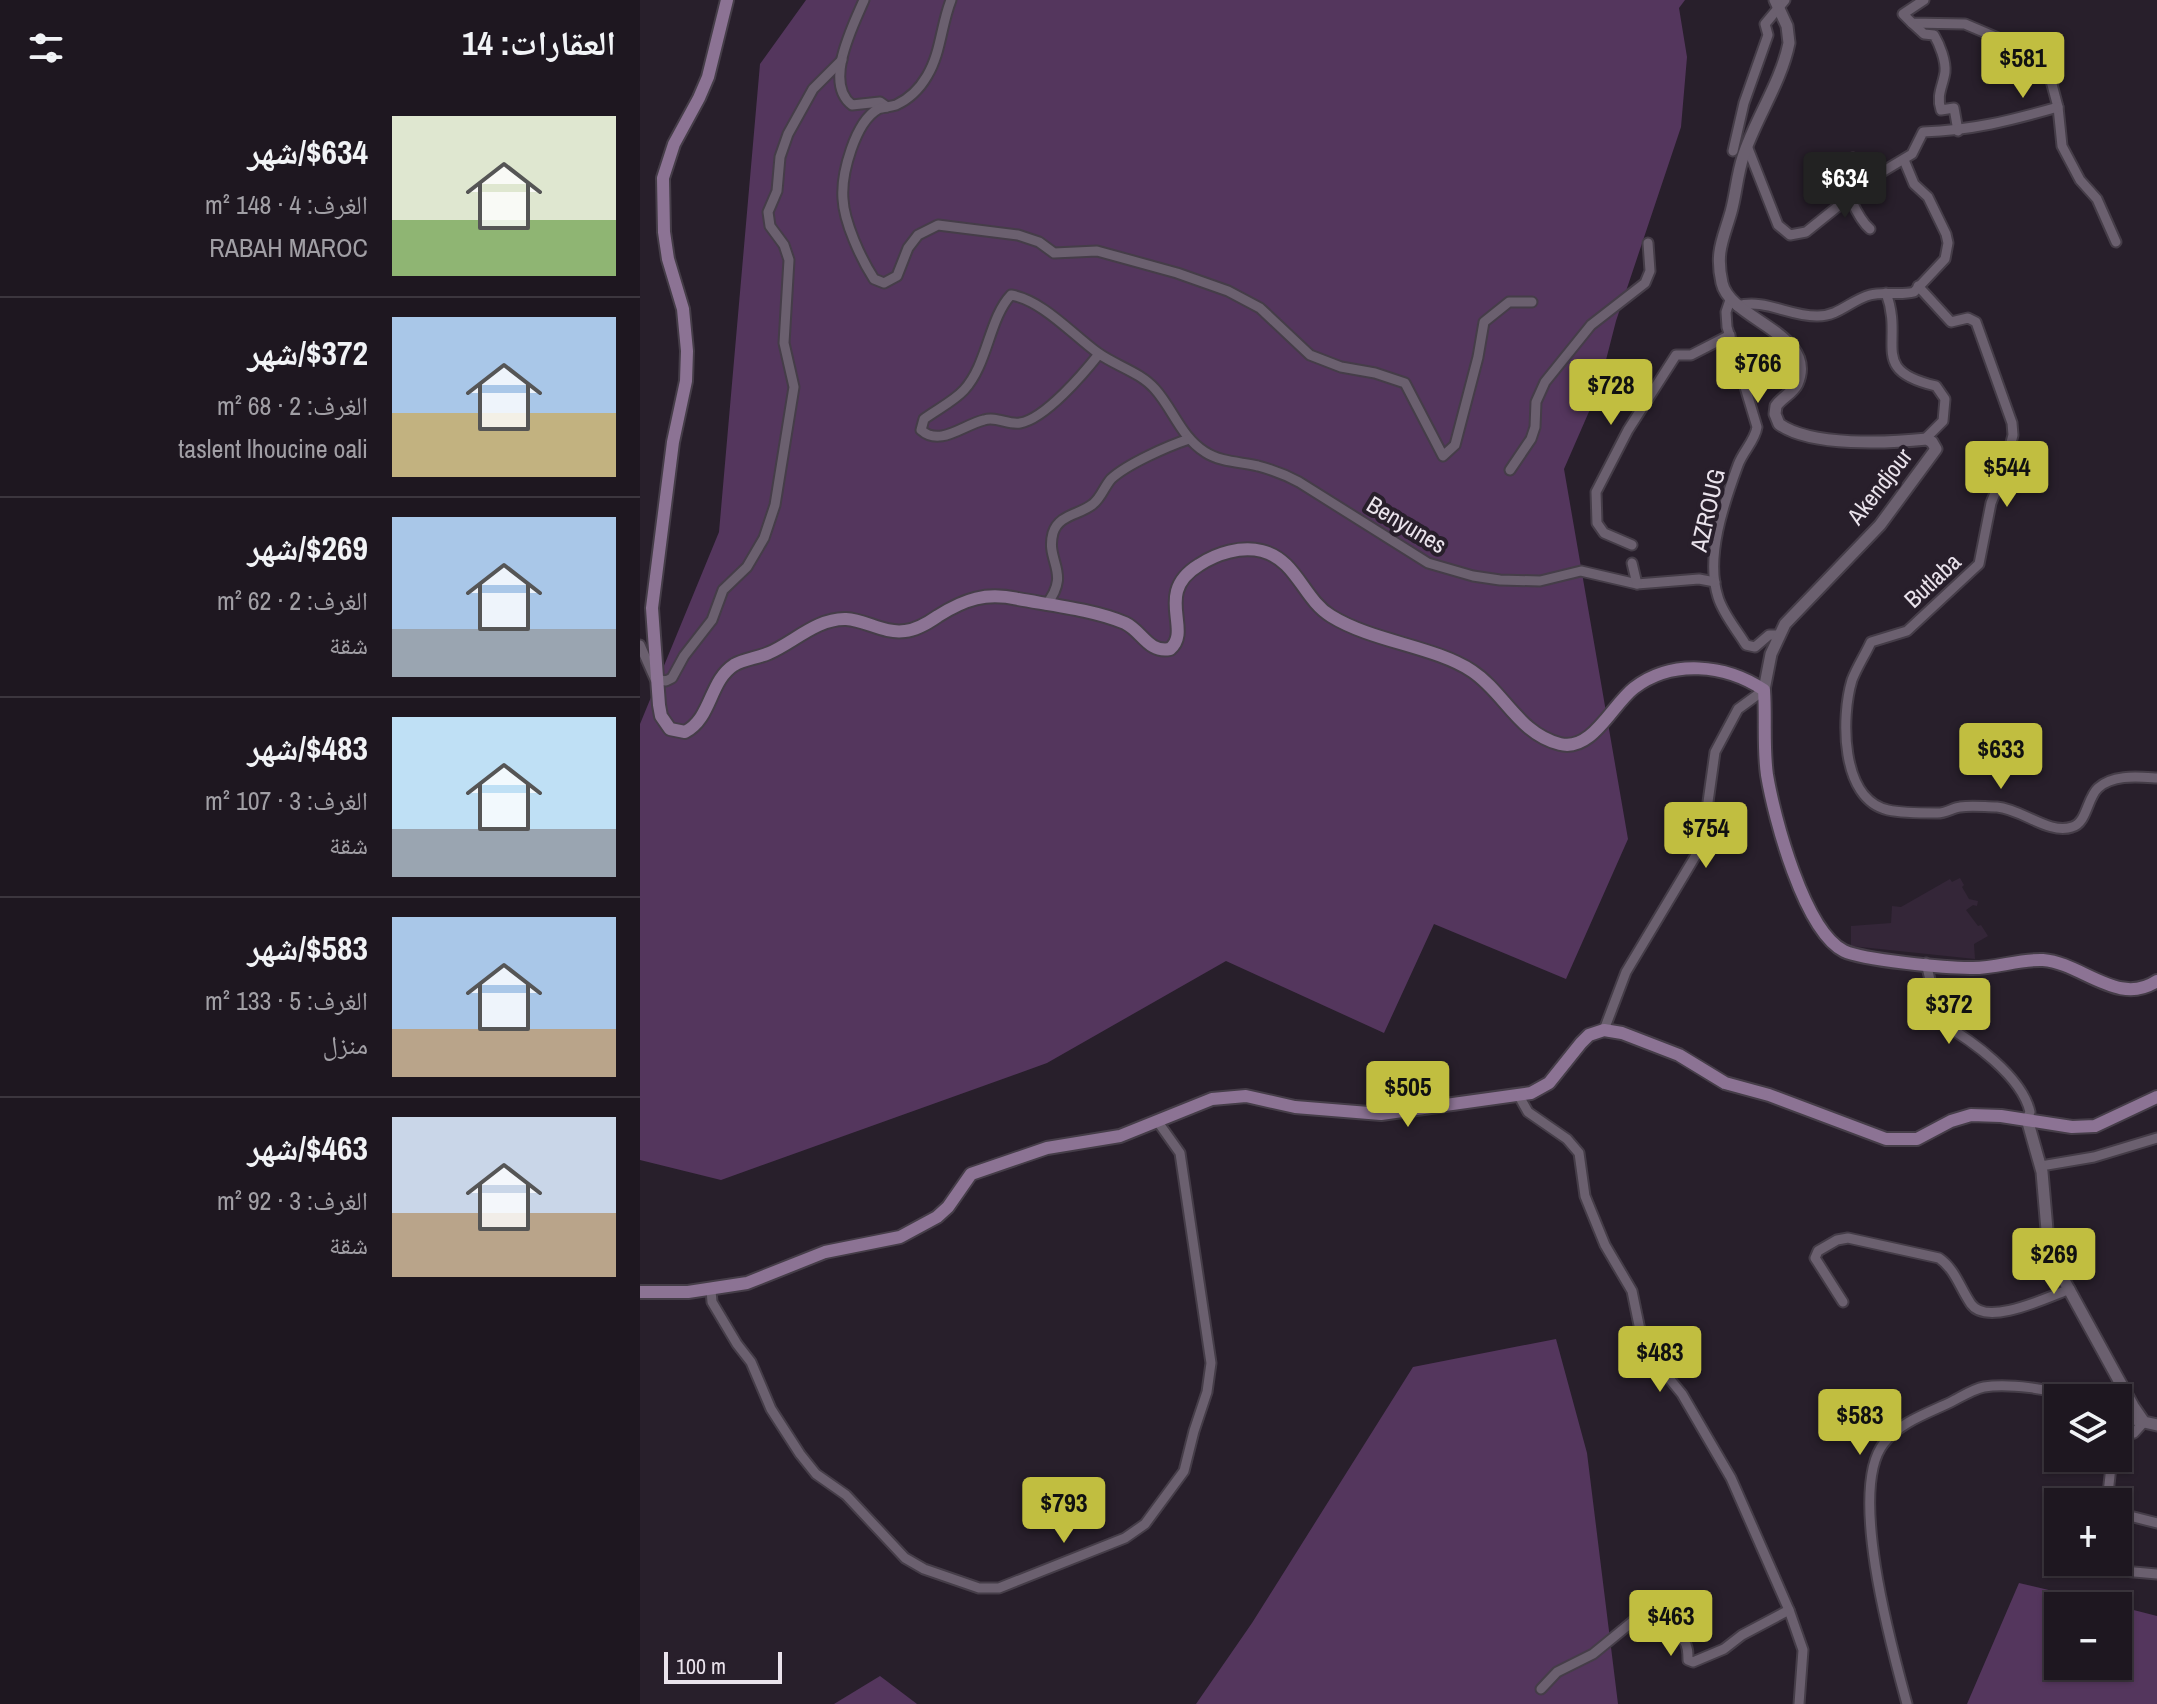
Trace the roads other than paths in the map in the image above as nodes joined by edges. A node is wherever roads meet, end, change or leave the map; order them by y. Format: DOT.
graph roads {
  1 [pos="727,0"];
  2 [pos="864,0"];
  3 [pos="951,0"];
  4 [pos="1924,0"];
  5 [pos="1780,3"];
  6 [pos="1912,23"];
  7 [pos="842,60"];
  8 [pos="887,107"];
  9 [pos="2058,107"];
  10 [pos="1958,131"];
  11 [pos="1747,146"];
  12 [pos="1733,151"];
  13 [pos="1853,158"];
  14 [pos="1904,160"];
  15 [pos="1851,195"];
  16 [pos="1870,229"];
  17 [pos="2116,242"];
  18 [pos="1648,243"];
  19 [pos="1918,286"];
  20 [pos="1886,293"];
  21 [pos="1532,302"];
  22 [pos="1734,303"];
  23 [pos="1730,335"];
  24 [pos="1099,354"];
  25 [pos="1777,422"];
  26 [pos="1757,427"];
  27 [pos="1189,439"];
  28 [pos="1925,439"];
  29 [pos="1510,470"];
  30 [pos="1632,545"];
  31 [pos="1632,563"];
  32 [pos="1715,582"];
  33 [pos="1637,584"];
  34 [pos="1046,605"];
  35 [pos="1779,635"];
  36 [pos="640,645"];
  37 [pos="658,681"];
  38 [pos="1764,690"];
  39 [pos="2157,778"];
  40 [pos="1926,963"];
  41 [pos="2157,981"];
  42 [pos="1604,1030"];
  43 [pos="1519,1096"];
  44 [pos="2157,1097"];
  45 [pos="2027,1119"];
  46 [pos="1158,1122"];
  47 [pos="2157,1138"];
  48 [pos="2041,1166"];
  49 [pos="2070,1289"];
  50 [pos="711,1290"];
  51 [pos="640,1292"];
  52 [pos="1843,1302"];
  53 [pos="2044,1390"];
  54 [pos="2132,1420"];
  55 [pos="2144,1422"];
  56 [pos="2157,1425"];
  57 [pos="2132,1433"];
  58 [pos="2132,1517"];
  59 [pos="2157,1523"];
  60 [pos="2132,1572"];
  61 [pos="2157,1574"];
  62 [pos="1789,1610"];
  63 [pos="1541,1689"];
  64 [pos="1799,1704"];
  65 [pos="1907,1704"];
  1 -- 37 [label="main road"];
  2 -- 7 [label="street"];
  3 -- 8 [label="street"];
  4 -- 6 [label="street"];
  5 -- 11 [label="street"];
  5 -- 12 [label="street"];
  6 -- 9 [label="street"];
  6 -- 10 [label="street"];
  7 -- 8 [label="street"];
  7 -- 37 [label="street"];
  8 -- 21 [label="street"];
  9 -- 10 [label="street"];
  9 -- 17 [label="street"];
  10 -- 14 [label="street"];
  11 -- 15 [label="street"];
  11 -- 22 [label="street"];
  13 -- 15 [label="street"];
  14 -- 15 [label="street"];
  14 -- 19 [label="street"];
  15 -- 16 [label="street"];
  18 -- 29 [label="street"];
  19 -- 20 [label="street"];
  19 -- 39 [label="street, Butlaba"];
  20 -- 22 [label="street"];
  20 -- 28 [label="street"];
  22 -- 23 [label="street"];
  22 -- 25 [label="street"];
  23 -- 26 [label="street"];
  23 -- 30 [label="street"];
  24 -- 24 [label="street, Benyunes"];
  24 -- 27 [label="street, Benyunes"];
  25 -- 26 [label="street"];
  25 -- 28 [label="street, Akendjour"];
  26 -- 32 [label="street, AZROUG"];
  27 -- 33 [label="street, Benyunes"];
  27 -- 34 [label="street"];
  28 -- 35 [label="street, Akendjour"];
  31 -- 33 [label="street"];
  32 -- 33 [label="street, Benyunes"];
  32 -- 35 [label="street, AZROUG"];
  34 -- 37 [label="main road"];
  34 -- 38 [label="main road"];
  35 -- 38 [label="street, Akendjour"];
  36 -- 37 [label="street"];
  38 -- 40 [label="main road"];
  38 -- 42 [label="street"];
  40 -- 41 [label="main road"];
  40 -- 45 [label="street"];
  42 -- 43 [label="main road"];
  42 -- 45 [label="main road"];
  43 -- 46 [label="main road"];
  43 -- 62 [label="street"];
  44 -- 45 [label="main road"];
  45 -- 48 [label="street"];
  46 -- 50 [label="main road"];
  46 -- 50 [label="street"];
  47 -- 48 [label="street"];
  48 -- 49 [label="street"];
  49 -- 52 [label="street"];
  49 -- 55 [label="street"];
  50 -- 51 [label="main road"];
  53 -- 65 [label="street"];
  54 -- 55 [label="street"];
  55 -- 56 [label="street"];
  55 -- 57 [label="street"];
  58 -- 59 [label="street"];
  60 -- 61 [label="street"];
  62 -- 63 [label="street"];
  62 -- 64 [label="street"];
}
